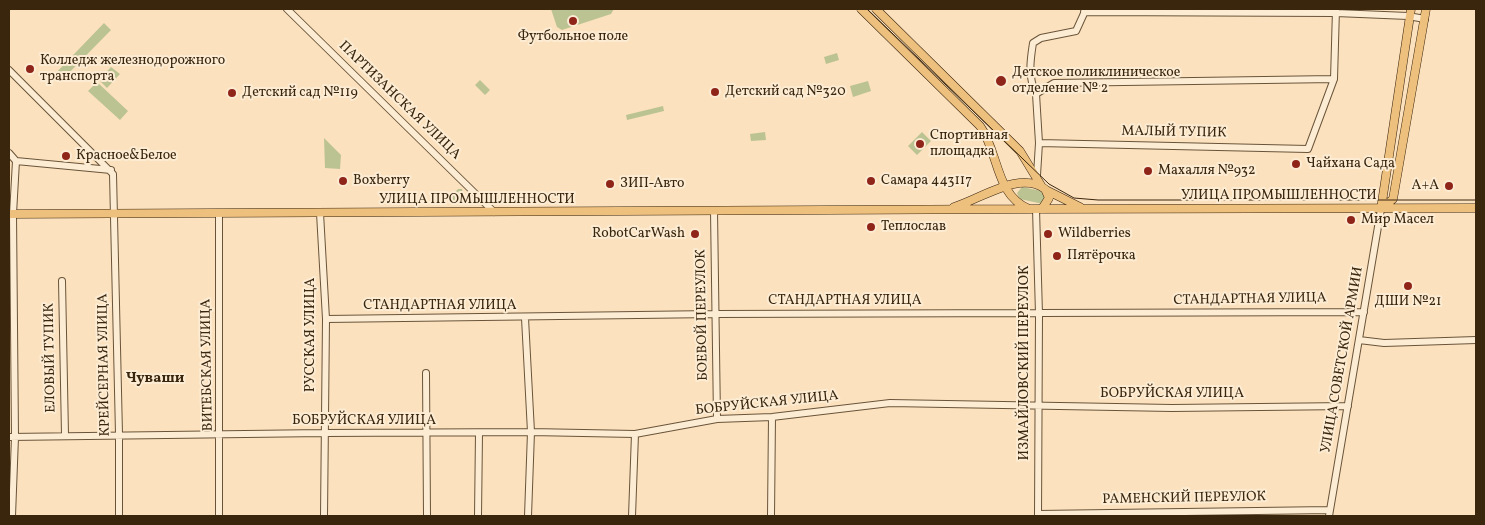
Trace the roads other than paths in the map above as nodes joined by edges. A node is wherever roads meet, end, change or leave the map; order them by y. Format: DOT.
graph roads {
  1 [pos="287,9"];
  2 [pos="861,9"];
  3 [pos="876,9"];
  4 [pos="1426,9"];
  5 [pos="1085,10"];
  6 [pos="1336,11"];
  7 [pos="1410,13"];
  8 [pos="1425,19"];
  9 [pos="1402,66"];
  10 [pos="1416,68"];
  11 [pos="9,70"];
  12 [pos="1334,79"];
  13 [pos="1036,94"];
  14 [pos="1039,143"];
  15 [pos="9,153"];
  16 [pos="16,162"];
  17 [pos="111,170"];
  18 [pos="1037,175"];
  19 [pos="1023,183"];
  20 [pos="1004,186"];
  21 [pos="1044,188"];
  22 [pos="1393,193"];
  23 [pos="1020,206"];
  24 [pos="1082,208"];
  25 [pos="1476,208"];
  26 [pos="945,209"];
  27 [pos="1036,209"];
  28 [pos="1381,209"];
  29 [pos="1408,209"];
  30 [pos="714,211"];
  31 [pos="494,212"];
  32 [pos="218,213"];
  33 [pos="320,213"];
  34 [pos="11,214"];
  35 [pos="115,214"];
  36 [pos="62,281"];
  37 [pos="1364,312"];
  38 [pos="716,314"];
  39 [pos="1039,314"];
  40 [pos="524,318"];
  41 [pos="326,319"];
  42 [pos="1360,340"];
  43 [pos="1476,340"];
  44 [pos="426,373"];
  45 [pos="1038,405"];
  46 [pos="1348,406"];
  47 [pos="772,417"];
  48 [pos="718,419"];
  49 [pos="324,432"];
  50 [pos="531,432"];
  51 [pos="427,433"];
  52 [pos="479,433"];
  53 [pos="119,434"];
  54 [pos="636,434"];
  55 [pos="66,435"];
  56 [pos="221,435"];
  57 [pos="12,437"];
  58 [pos="11,501"];
  59 [pos="1329,513"];
  60 [pos="1038,515"];
  61 [pos="12,516"];
  62 [pos="119,516"];
  63 [pos="219,516"];
  64 [pos="324,516"];
  65 [pos="427,516"];
  66 [pos="478,516"];
  67 [pos="528,516"];
  68 [pos="632,516"];
  69 [pos="771,516"];
  1 -- 31 [label="street, ПАРТИЗАНСКАЯ УЛИЦА"];
  2 -- 20 [label="main road"];
  3 -- 18 [label="main road"];
  4 -- 8 [label="main road, УЛИЦА СОВЕТСКОЙ АРМИИ"];
  5 -- 6 [label="street"];
  5 -- 13 [label="street"];
  6 -- 7 [label="street"];
  6 -- 12 [label="street"];
  7 -- 8 [label="street"];
  7 -- 9 [label="main road, УЛИЦА СОВЕТСКОЙ АРМИИ"];
  8 -- 10 [label="main road, УЛИЦА СОВЕТСКОЙ АРМИИ"];
  9 -- 10 [label="main road"];
  9 -- 28 [label="main road, УЛИЦА СОВЕТСКОЙ АРМИИ"];
  10 -- 22 [label="main road, УЛИЦА СОВЕТСКОЙ АРМИИ"];
  11 -- 17 [label="street"];
  12 -- 13 [label="street"];
  12 -- 14 [label="street, МАЛЫЙ ТУПИК"];
  13 -- 14 [label="street"];
  14 -- 18 [label="street"];
  15 -- 16 [label="street"];
  16 -- 17 [label="street"];
  16 -- 34 [label="street"];
  17 -- 35 [label="street, КРЕЙСЕРНАЯ УЛИЦА"];
  18 -- 21 [label="main road"];
  19 -- 20 [label="main road, УЛИЦА ПРОМЫШЛЕННОСТИ"];
  19 -- 21 [label="main road"];
  19 -- 23 [label="main road"];
  20 -- 23 [label="main road"];
  20 -- 26 [label="main road, УЛИЦА ПРОМЫШЛЕННОСТИ"];
  21 -- 24 [label="main road, УЛИЦА ПРОМЫШЛЕННОСТИ"];
  21 -- 27 [label="main road"];
  22 -- 28 [label="main road, УЛИЦА СОВЕТСКОЙ АРМИИ"];
  22 -- 29 [label="main road"];
  23 -- 27 [label="main road"];
  24 -- 27 [label="main road, УЛИЦА ПРОМЫШЛЕННОСТИ"];
  24 -- 28 [label="main road, УЛИЦА ПРОМЫШЛЕННОСТИ"];
  25 -- 29 [label="main road, УЛИЦА ПРОМЫШЛЕННОСТИ"];
  26 -- 27 [label="main road, УЛИЦА ПРОМЫШЛЕННОСТИ"];
  26 -- 30 [label="main road, УЛИЦА ПРОМЫШЛЕННОСТИ"];
  27 -- 39 [label="street, ИЗМАЙЛОВСКИЙ ПЕРЕУЛОК"];
  28 -- 29 [label="main road, УЛИЦА ПРОМЫШЛЕННОСТИ"];
  28 -- 37 [label="street, УЛИЦА СОВЕТСКОЙ АРМИИ"];
  30 -- 31 [label="main road, УЛИЦА ПРОМЫШЛЕННОСТИ"];
  30 -- 38 [label="street, БОЕВОЙ ПЕРЕУЛОК"];
  31 -- 33 [label="main road, УЛИЦА ПРОМЫШЛЕННОСТИ"];
  32 -- 33 [label="main road, УЛИЦА ПРОМЫШЛЕННОСТИ"];
  32 -- 35 [label="main road, УЛИЦА ПРОМЫШЛЕННОСТИ"];
  32 -- 56 [label="street, ВИТЕБСКАЯ УЛИЦА"];
  33 -- 41 [label="street, РУССКАЯ УЛИЦА"];
  34 -- 35 [label="main road, УЛИЦА ПРОМЫШЛЕННОСТИ"];
  34 -- 57 [label="street"];
  35 -- 53 [label="street, КРЕЙСЕРНАЯ УЛИЦА"];
  36 -- 55 [label="street, ЕЛОВЫЙ ТУПИК"];
  37 -- 39 [label="street, СТАНДАРТНАЯ УЛИЦА"];
  37 -- 42 [label="street, УЛИЦА СОВЕТСКОЙ АРМИИ"];
  38 -- 39 [label="street, СТАНДАРТНАЯ УЛИЦА"];
  38 -- 40 [label="street, СТАНДАРТНАЯ УЛИЦА"];
  38 -- 48 [label="street, БОЕВОЙ ПЕРЕУЛОК"];
  39 -- 45 [label="street, ИЗМАЙЛОВСКИЙ ПЕРЕУЛОК"];
  40 -- 41 [label="street, СТАНДАРТНАЯ УЛИЦА"];
  40 -- 50 [label="street"];
  41 -- 49 [label="street, РУССКАЯ УЛИЦА"];
  42 -- 43 [label="street"];
  42 -- 46 [label="street, УЛИЦА СОВЕТСКОЙ АРМИИ"];
  44 -- 51 [label="street"];
  45 -- 46 [label="street, БОБРУЙСКАЯ УЛИЦА"];
  45 -- 47 [label="street, БОБРУЙСКАЯ УЛИЦА"];
  45 -- 60 [label="street, ИЗМАЙЛОВСКИЙ ПЕРЕУЛОК"];
  46 -- 59 [label="street, УЛИЦА СОВЕТСКОЙ АРМИИ"];
  47 -- 48 [label="street, БОБРУЙСКАЯ УЛИЦА"];
  47 -- 69 [label="street"];
  48 -- 54 [label="street, БОБРУЙСКАЯ УЛИЦА"];
  49 -- 51 [label="street, БОБРУЙСКАЯ УЛИЦА"];
  49 -- 56 [label="street, БОБРУЙСКАЯ УЛИЦА"];
  49 -- 64 [label="street, РУССКАЯ УЛИЦА"];
  50 -- 52 [label="street, БОБРУЙСКАЯ УЛИЦА"];
  50 -- 54 [label="street, БОБРУЙСКАЯ УЛИЦА"];
  50 -- 67 [label="street"];
  51 -- 52 [label="street, БОБРУЙСКАЯ УЛИЦА"];
  51 -- 65 [label="street"];
  52 -- 66 [label="street"];
  53 -- 55 [label="street, БОБРУЙСКАЯ УЛИЦА"];
  53 -- 56 [label="street, БОБРУЙСКАЯ УЛИЦА"];
  53 -- 62 [label="street, КРЕЙСЕРНАЯ УЛИЦА"];
  54 -- 68 [label="street"];
  55 -- 57 [label="street, БОБРУЙСКАЯ УЛИЦА"];
  56 -- 63 [label="street, ВИТЕБСКАЯ УЛИЦА"];
  57 -- 58 [label="street"];
  58 -- 61 [label="street"];
  59 -- 60 [label="street, РАМЕНСКИЙ ПЕРЕУЛОК"];
}
